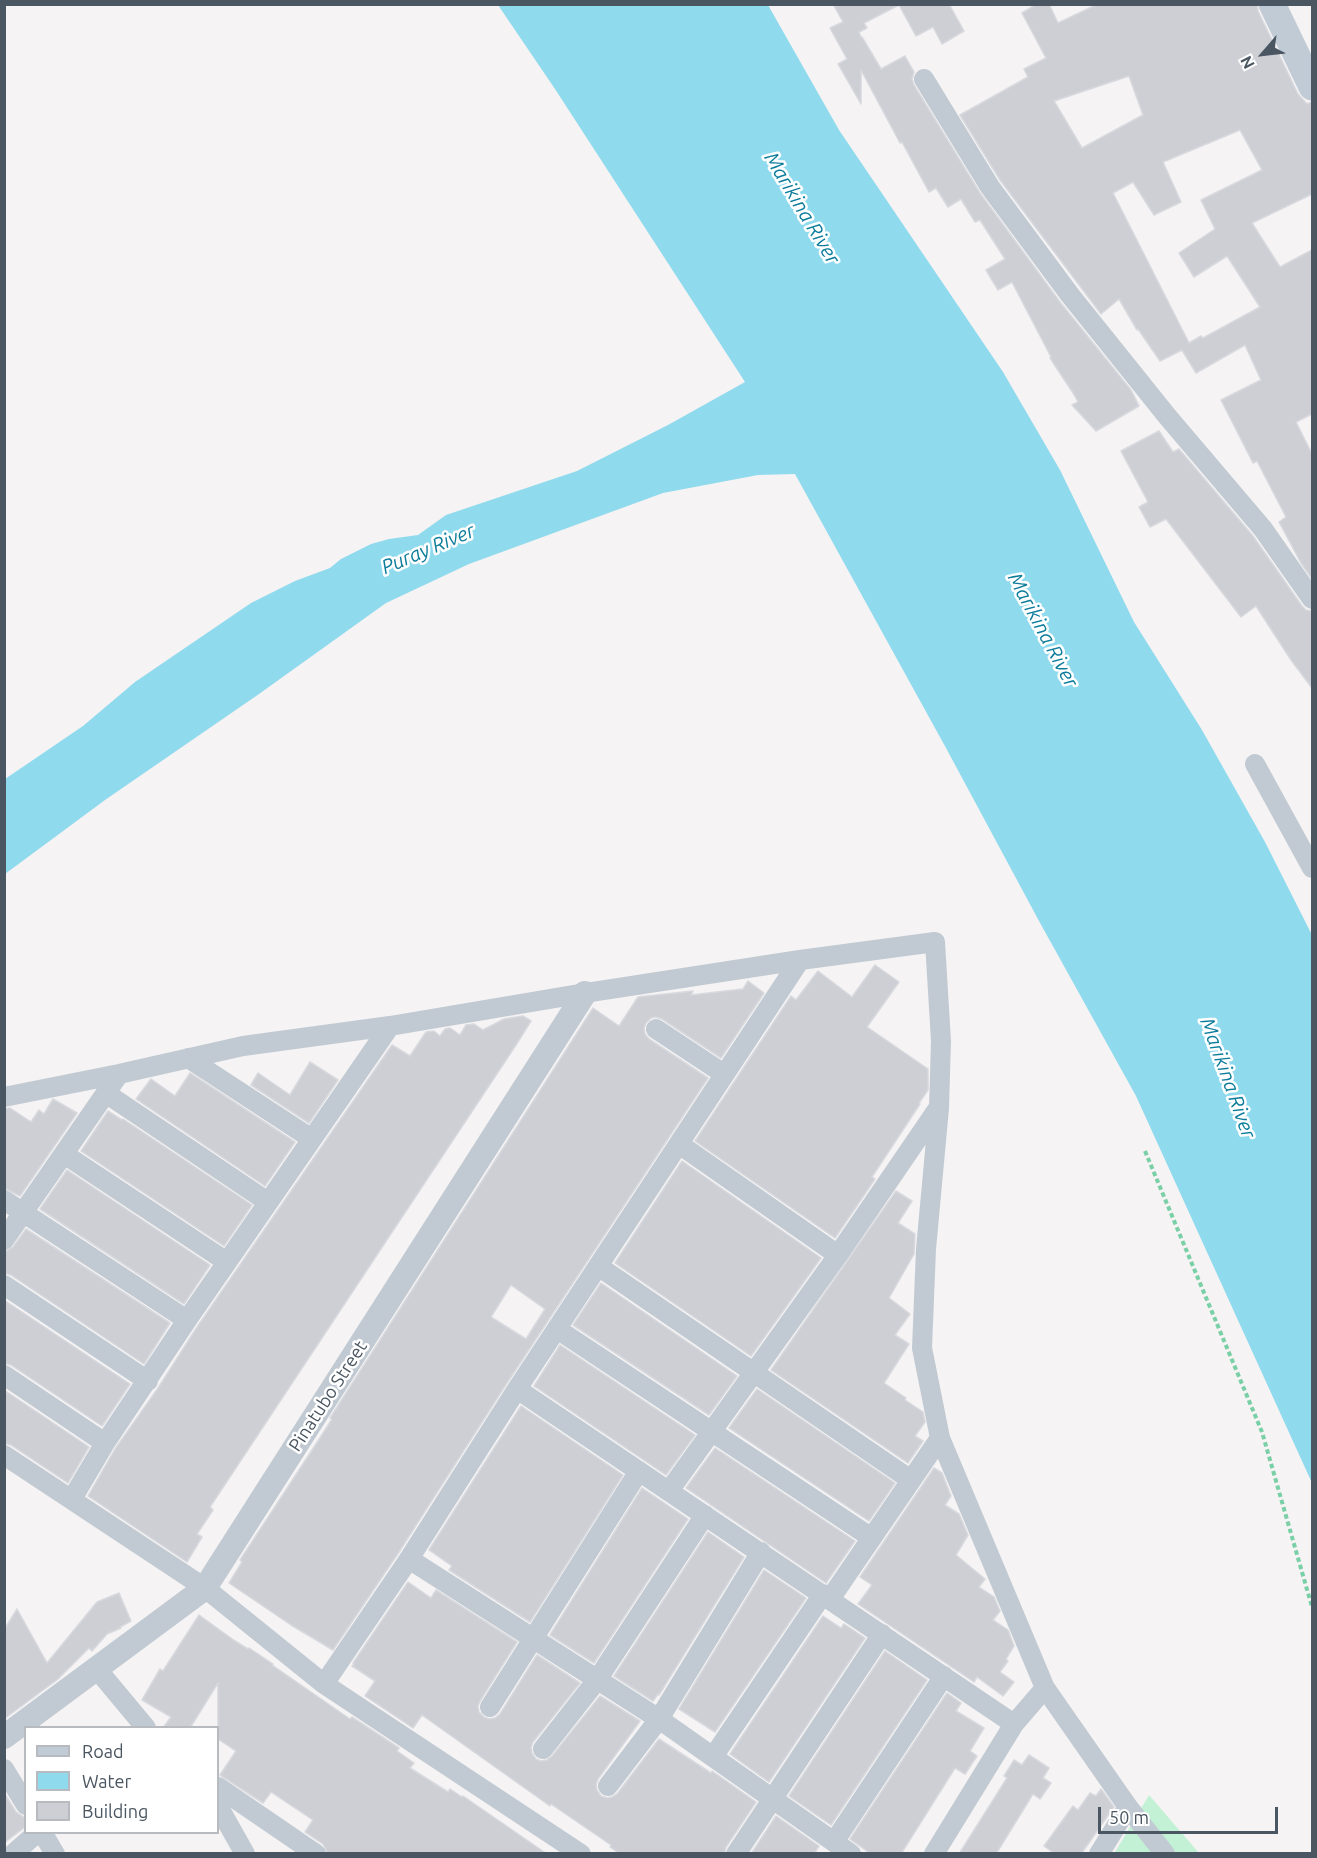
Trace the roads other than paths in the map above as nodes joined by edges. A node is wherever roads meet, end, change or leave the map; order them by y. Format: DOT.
graph roads {
  1 [pos="1272,4"];
  2 [pos="924,79"];
  3 [pos="1312,87"];
  4 [pos="1312,599"];
  5 [pos="1255,764"];
  6 [pos="1312,868"];
  7 [pos="800,960"];
  8 [pos="585,993"];
  9 [pos="390,1026"];
  10 [pos="656,1029"];
  11 [pos="188,1058"];
  12 [pos="119,1074"];
  13 [pos="724,1074"];
  14 [pos="107,1094"];
  15 [pos="4,1097"];
  16 [pos="939,1107"];
  17 [pos="312,1139"];
  18 [pos="679,1144"];
  19 [pos="64,1154"];
  20 [pos="4,1200"];
  21 [pos="268,1202"];
  22 [pos="24,1213"];
  23 [pos="4,1240"];
  24 [pos="838,1255"];
  25 [pos="227,1262"];
  26 [pos="598,1266"];
  27 [pos="4,1285"];
  28 [pos="186,1320"];
  29 [pos="557,1329"];
  30 [pos="755,1371"];
  31 [pos="4,1375"];
  32 [pos="148,1381"];
  33 [pos="517,1389"];
  34 [pos="712,1431"];
  35 [pos="940,1438"];
  36 [pos="105,1443"];
  37 [pos="4,1455"];
  38 [pos="639,1471"];
  39 [pos="911,1480"];
  40 [pos="669,1491"];
  41 [pos="72,1499"];
  42 [pos="705,1515"];
  43 [pos="872,1538"];
  44 [pos="761,1552"];
  45 [pos="409,1559"];
  46 [pos="204,1588"];
  47 [pos="827,1597"];
  48 [pos="882,1634"];
  49 [pos="533,1638"];
  50 [pos="96,1668"];
  51 [pos="944,1676"];
  52 [pos="597,1680"];
  53 [pos="324,1684"];
  54 [pos="1045,1689"];
  55 [pos="490,1707"];
  56 [pos="659,1719"];
  57 [pos="1014,1724"];
  58 [pos="144,1726"];
  59 [pos="4,1737"];
  60 [pos="543,1749"];
  61 [pos="714,1757"];
  62 [pos="4,1768"];
  63 [pos="608,1786"];
  64 [pos="219,1788"];
  65 [pos="773,1799"];
  66 [pos="24,1802"];
  67 [pos="1128,1807"];
  68 [pos="219,1808"];
  69 [pos="39,1834"];
  70 [pos="41,1834"];
  71 [pos="834,1842"];
  72 [pos="13,1854"];
  73 [pos="55,1854"];
  74 [pos="245,1854"];
  75 [pos="316,1854"];
  76 [pos="580,1854"];
  77 [pos="736,1854"];
  78 [pos="851,1854"];
  79 [pos="934,1854"];
  80 [pos="1099,1854"];
  81 [pos="1165,1854"];
  1 -- 3 [label="main road"];
  2 -- 4 [label="street"];
  5 -- 6 [label="street"];
  7 -- 8 [label="street"];
  7 -- 13 [label="street"];
  7 -- 16 [label="street"];
  8 -- 9 [label="street"];
  8 -- 46 [label="street, Pinatubo Street"];
  9 -- 11 [label="street"];
  9 -- 17 [label="street"];
  10 -- 13 [label="street"];
  11 -- 12 [label="street"];
  11 -- 17 [label="street"];
  12 -- 14 [label="street"];
  12 -- 15 [label="street"];
  13 -- 18 [label="street"];
  14 -- 19 [label="street"];
  14 -- 21 [label="street"];
  16 -- 24 [label="street"];
  16 -- 35 [label="street"];
  17 -- 21 [label="street"];
  18 -- 24 [label="street"];
  18 -- 26 [label="street"];
  19 -- 22 [label="street"];
  19 -- 25 [label="street"];
  20 -- 22 [label="street"];
  21 -- 25 [label="street"];
  22 -- 23 [label="street"];
  22 -- 28 [label="street"];
  24 -- 30 [label="street"];
  25 -- 28 [label="street"];
  26 -- 29 [label="street"];
  26 -- 30 [label="street"];
  27 -- 32 [label="street"];
  28 -- 32 [label="street"];
  29 -- 33 [label="street"];
  29 -- 34 [label="street"];
  30 -- 34 [label="street"];
  30 -- 39 [label="street"];
  31 -- 36 [label="street"];
  32 -- 36 [label="street"];
  33 -- 38 [label="street"];
  33 -- 45 [label="street"];
  34 -- 40 [label="street"];
  34 -- 43 [label="street"];
  35 -- 39 [label="street"];
  35 -- 54 [label="street"];
  36 -- 41 [label="street"];
  37 -- 41 [label="street"];
  38 -- 40 [label="street"];
  38 -- 49 [label="street"];
  39 -- 43 [label="street"];
  40 -- 42 [label="street"];
  41 -- 46 [label="street"];
  42 -- 44 [label="street"];
  42 -- 52 [label="street"];
  43 -- 47 [label="street"];
  44 -- 47 [label="street"];
  44 -- 56 [label="street"];
  45 -- 49 [label="street"];
  45 -- 53 [label="street"];
  46 -- 50 [label="street, Pinatubo Street"];
  46 -- 53 [label="street"];
  47 -- 48 [label="street"];
  47 -- 61 [label="street"];
  48 -- 51 [label="street"];
  48 -- 65 [label="street"];
  49 -- 52 [label="street"];
  49 -- 55 [label="street"];
  50 -- 58 [label="street"];
  50 -- 59 [label="street, Pinatubo Street"];
  51 -- 57 [label="street"];
  51 -- 71 [label="street"];
  52 -- 56 [label="street"];
  52 -- 60 [label="street"];
  53 -- 76 [label="street"];
  54 -- 57 [label="street"];
  54 -- 67 [label="street"];
  56 -- 61 [label="street"];
  56 -- 63 [label="street"];
  57 -- 79 [label="street"];
  61 -- 65 [label="street"];
  62 -- 66 [label="street"];
  64 -- 75 [label="street"];
  65 -- 71 [label="street"];
  65 -- 77 [label="street"];
  67 -- 80 [label="street"];
  67 -- 81 [label="street"];
  68 -- 74 [label="street"];
  69 -- 72 [label="street"];
  70 -- 73 [label="street"];
  71 -- 78 [label="street"];
}
